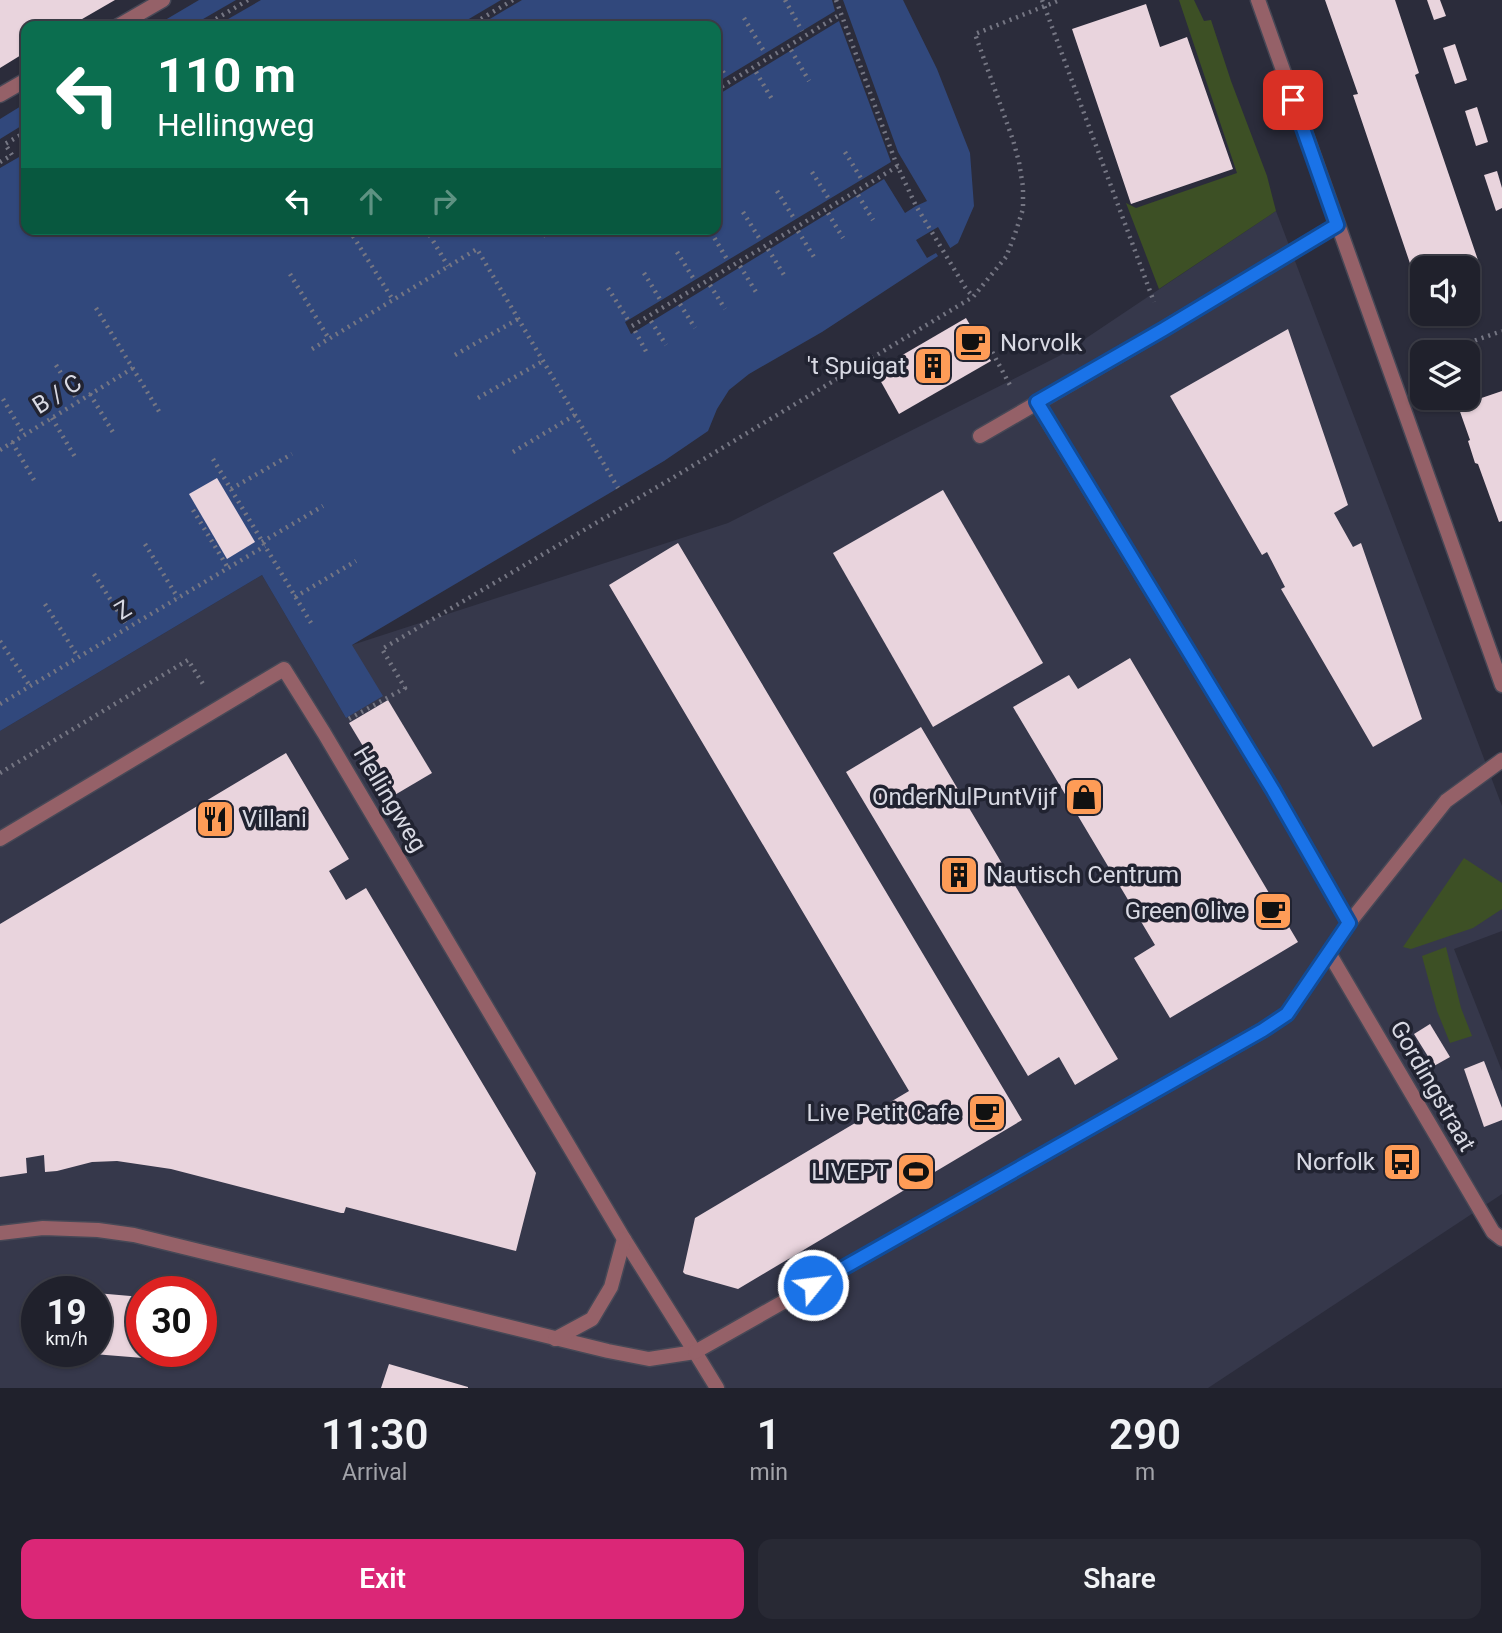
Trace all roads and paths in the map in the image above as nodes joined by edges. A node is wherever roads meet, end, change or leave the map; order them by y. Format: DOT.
graph roads {
  1 [pos="163,0"];
  2 [pos="248,0"];
  3 [pos="513,0"];
  4 [pos="785,0"];
  5 [pos="836,0"];
  6 [pos="1042,0"];
  7 [pos="1060,0"];
  8 [pos="1258,0"];
  9 [pos="1045,6"];
  10 [pos="841,14"];
  11 [pos="744,18"];
  12 [pos="127,21"];
  13 [pos="212,21"];
  14 [pos="477,21"];
  15 [pos="802,31"];
  16 [pos="791,50"];
  17 [pos="765,53"];
  18 [pos="721,68"];
  19 [pos="756,72"];
  20 [pos="726,77"];
  21 [pos="809,80"];
  22 [pos="21,83"];
  23 [pos="721,87"];
  24 [pos="0,95"];
  25 [pos="773,101"];
  26 [pos="21,135"];
  27 [pos="845,152"];
  28 [pos="0,162"];
  29 [pos="898,166"];
  30 [pos="812,172"];
  31 [pos="862,180"];
  32 [pos="777,191"];
  33 [pos="858,195"];
  34 [pos="829,199"];
  35 [pos="743,212"];
  36 [pos="828,213"];
  37 [pos="795,220"];
  38 [pos="873,220"];
  39 [pos="1337,225"];
  40 [pos="799,231"];
  41 [pos="430,235"];
  42 [pos="713,235"];
  43 [pos="353,236"];
  44 [pos="843,238"];
  45 [pos="761,241"];
  46 [pos="768,249"];
  47 [pos="677,252"];
  48 [pos="814,257"];
  49 [pos="728,261"];
  50 [pos="448,266"];
  51 [pos="740,267"];
  52 [pos="644,273"];
  53 [pos="290,274"];
  54 [pos="784,275"];
  55 [pos="695,281"];
  56 [pos="710,285"];
  57 [pos="608,288"];
  58 [pos="756,292"];
  59 [pos="973,297"];
  60 [pos="393,300"];
  61 [pos="661,301"];
  62 [pos="680,304"];
  63 [pos="96,308"];
  64 [pos="725,309"];
  65 [pos="519,319"];
  66 [pos="628,320"];
  67 [pos="651,321"];
  68 [pos="695,328"];
  69 [pos="1164,329"];
  70 [pos="1502,331"];
  71 [pos="977,337"];
  72 [pos="329,339"];
  73 [pos="1476,340"];
  74 [pos="666,345"];
  75 [pos="312,349"];
  76 [pos="455,355"];
  77 [pos="648,355"];
  78 [pos="543,360"];
  79 [pos="56,365"];
  80 [pos="133,368"];
  81 [pos="90,394"];
  82 [pos="478,398"];
  83 [pos="3,399"];
  84 [pos="79,401"];
  85 [pos="1030,406"];
  86 [pos="160,413"];
  87 [pos="575,415"];
  88 [pos="52,418"];
  89 [pos="114,434"];
  90 [pos="24,435"];
  91 [pos="980,436"];
  92 [pos="12,442"];
  93 [pos="0,450"];
  94 [pos="513,452"];
  95 [pos="292,454"];
  96 [pos="75,457"];
  97 [pos="213,459"];
  98 [pos="34,480"];
  99 [pos="618,488"];
  100 [pos="231,489"];
  101 [pos="323,506"];
  102 [pos="193,510"];
  103 [pos="145,544"];
  104 [pos="263,544"];
  105 [pos="356,561"];
  106 [pos="228,568"];
  107 [pos="94,574"];
  108 [pos="295,597"];
  109 [pos="178,598"];
  110 [pos="45,604"];
  111 [pos="311,623"];
  112 [pos="128,627"];
  113 [pos="0,641"];
  114 [pos="78,657"];
  115 [pos="1502,685"];
  116 [pos="30,686"];
  117 [pos="0,704"];
  118 [pos="218,709"];
  119 [pos="324,733"];
  120 [pos="1502,761"];
  121 [pos="0,773"];
  122 [pos="0,839"];
  123 [pos="1349,923"];
  124 [pos="1329,953"];
  125 [pos="0,1233"];
  126 [pos="624,1239"];
  127 [pos="1502,1239"];
  128 [pos="555,1339"];
  129 [pos="695,1353"];
  130 [pos="717,1388"];
  1 -- 12 [label="street"];
  2 -- 13 [label="path"];
  3 -- 14 [label="path"];
  4 -- 15 [label="path"];
  5 -- 10 [label="path"];
  6 -- 9 [label="path"];
  7 -- 9 [label="path"];
  8 -- 39 [label="street"];
  9 -- 59 [label="path"];
  9 -- 69 [label="path"];
  10 -- 23 [label="path"];
  10 -- 29 [label="path"];
  11 -- 17 [label="path"];
  16 -- 21 [label="path"];
  18 -- 20 [label="path"];
  19 -- 25 [label="path"];
  22 -- 24 [label="street"];
  26 -- 28 [label="path"];
  27 -- 31 [label="path"];
  29 -- 59 [label="path"];
  29 -- 77 [label="path"];
  30 -- 34 [label="path"];
  32 -- 37 [label="path"];
  33 -- 38 [label="path"];
  35 -- 45 [label="path"];
  36 -- 44 [label="path"];
  39 -- 69 [label="street"];
  39 -- 115 [label="street"];
  40 -- 48 [label="path"];
  41 -- 50 [label="path"];
  42 -- 49 [label="path"];
  43 -- 60 [label="path"];
  46 -- 54 [label="path"];
  47 -- 55 [label="path"];
  50 -- 60 [label="path"];
  50 -- 65 [label="path"];
  51 -- 58 [label="path"];
  52 -- 61 [label="path"];
  53 -- 72 [label="path"];
  56 -- 64 [label="path"];
  57 -- 66 [label="path"];
  59 -- 119 [label="path"];
  60 -- 72 [label="path"];
  62 -- 68 [label="path"];
  63 -- 80 [label="path"];
  65 -- 76 [label="path"];
  65 -- 78 [label="path"];
  67 -- 74 [label="path"];
  69 -- 85 [label="street"];
  70 -- 73 [label="path"];
  71 -- 85 [label="path"];
  72 -- 75 [label="path"];
  78 -- 82 [label="path"];
  78 -- 87 [label="path"];
  79 -- 84 [label="path"];
  80 -- 81 [label="path, B / C"];
  80 -- 86 [label="path"];
  81 -- 84 [label="path, B / C"];
  81 -- 89 [label="path"];
  83 -- 90 [label="path"];
  84 -- 88 [label="path, B / C"];
  85 -- 91 [label="street"];
  85 -- 123 [label="street"];
  87 -- 94 [label="path"];
  87 -- 99 [label="path"];
  88 -- 90 [label="path, B / C"];
  88 -- 96 [label="path"];
  90 -- 92 [label="path, B / C"];
  92 -- 93 [label="path, B / C"];
  92 -- 98 [label="path"];
  95 -- 100 [label="path"];
  97 -- 100 [label="path"];
  100 -- 104 [label="path"];
  101 -- 104 [label="path, Z"];
  102 -- 106 [label="path"];
  103 -- 109 [label="path"];
  104 -- 106 [label="path, Z"];
  104 -- 108 [label="path"];
  105 -- 108 [label="path"];
  106 -- 109 [label="path, Z"];
  107 -- 112 [label="path"];
  108 -- 111 [label="path"];
  109 -- 112 [label="path, Z"];
  110 -- 114 [label="path"];
  112 -- 114 [label="path, Z"];
  113 -- 116 [label="path"];
  114 -- 116 [label="path, Z"];
  116 -- 117 [label="path, Z"];
  118 -- 119 [label="street, Hellingweg"];
  118 -- 121 [label="path"];
  118 -- 122 [label="street, Hellingweg"];
  119 -- 126 [label="street, Hellingweg"];
  120 -- 123 [label="street"];
  123 -- 124 [label="street"];
  124 -- 127 [label="street, Gordingstraat"];
  124 -- 129 [label="street"];
  125 -- 128 [label="street"];
  126 -- 128 [label="street"];
  126 -- 129 [label="street, Hellingweg"];
  128 -- 129 [label="street"];
  129 -- 130 [label="street, Hellingweg"];
}
